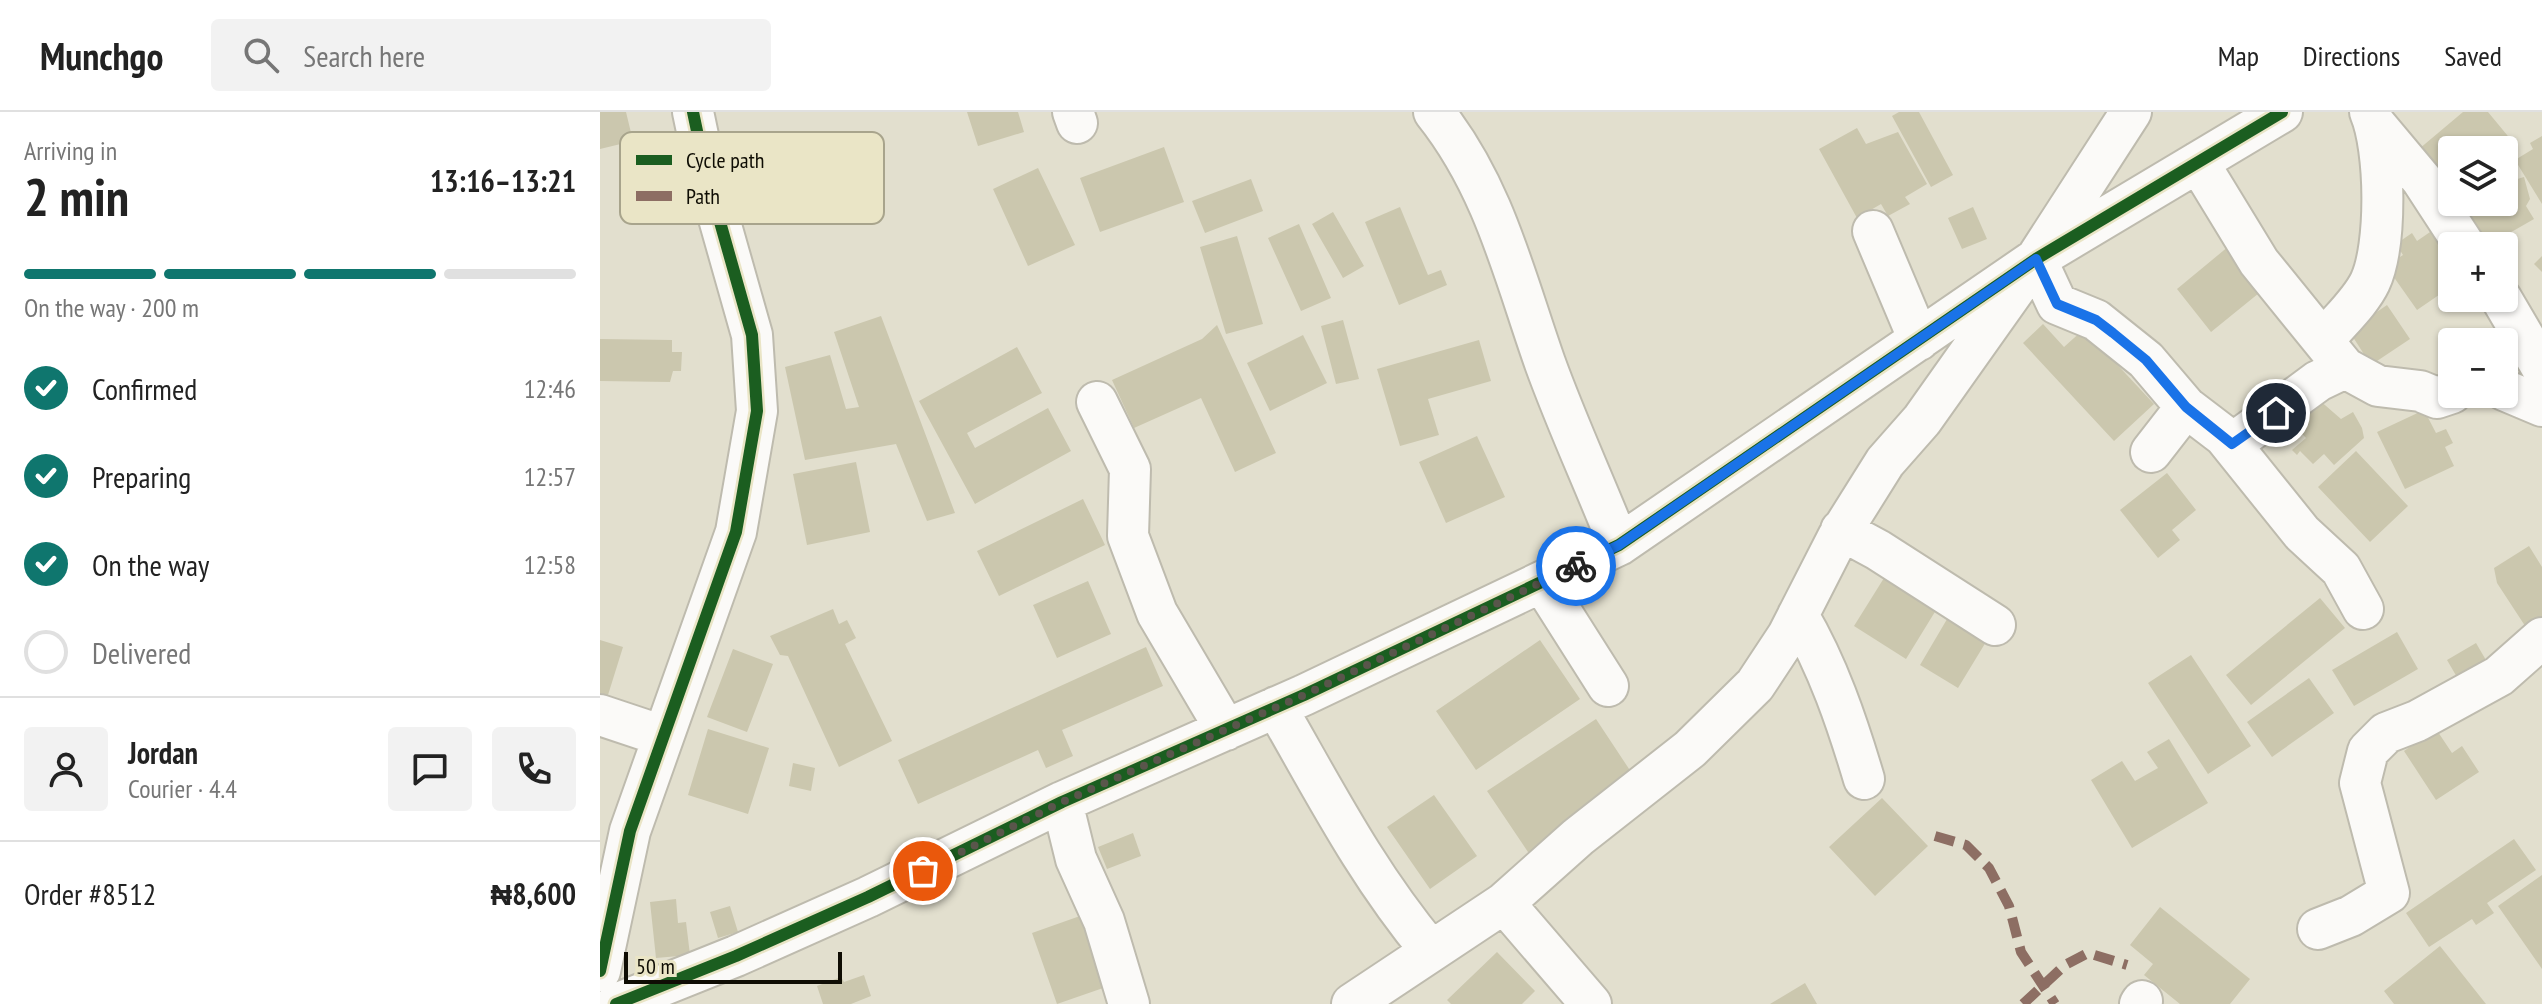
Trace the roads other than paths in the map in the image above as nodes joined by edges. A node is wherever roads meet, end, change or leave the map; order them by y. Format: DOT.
graph roads {
  1 [pos="693,112"];
  2 [pos="1434,112"];
  3 [pos="2131,112"];
  4 [pos="2282,112"];
  5 [pos="2373,118"];
  6 [pos="697,132"];
  7 [pos="2198,162"];
  8 [pos="721,224"];
  9 [pos="1873,231"];
  10 [pos="2456,232"];
  11 [pos="2036,259"];
  12 [pos="2509,312"];
  13 [pos="1919,340"];
  14 [pos="2335,354"];
  15 [pos="2542,368"];
  16 [pos="2518,396"];
  17 [pos="2438,398"];
  18 [pos="1097,402"];
  19 [pos="2542,406"];
  20 [pos="2186,407"];
  21 [pos="2232,444"];
  22 [pos="2151,452"];
  23 [pos="1841,530"];
  24 [pos="1619,545"];
  25 [pos="1542,582"];
  26 [pos="2363,609"];
  27 [pos="1798,615"];
  28 [pos="1995,625"];
  29 [pos="2542,638"];
  30 [pos="1608,686"];
  31 [pos="1276,707"];
  32 [pos="600,715"];
  33 [pos="1226,730"];
  34 [pos="663,736"];
  35 [pos="1864,779"];
  36 [pos="1062,802"];
  37 [pos="1504,903"];
  38 [pos="2318,929"];
  39 [pos="1431,951"];
  40 [pos="600,971"];
  41 [pos="616,1004"];
  42 [pos="1129,1004"];
  43 [pos="1352,1004"];
  44 [pos="1591,1004"];
  1 -- 6 [label="street"];
  2 -- 24 [label="street"];
  3 -- 11 [label="street"];
  4 -- 7 [label="street"];
  5 -- 10 [label="street"];
  5 -- 14 [label="street"];
  7 -- 11 [label="street"];
  7 -- 14 [label="street"];
  8 -- 34 [label="street"];
  9 -- 13 [label="street"];
  11 -- 13 [label="street"];
  11 -- 20 [label="street"];
  11 -- 23 [label="street"];
  12 -- 15 [label="street"];
  13 -- 24 [label="street"];
  14 -- 17 [label="street"];
  14 -- 21 [label="street"];
  16 -- 19 [label="street"];
  18 -- 33 [label="street"];
  20 -- 21 [label="street"];
  20 -- 22 [label="street"];
  21 -- 26 [label="street"];
  23 -- 27 [label="street"];
  23 -- 28 [label="street"];
  24 -- 25 [label="street"];
  25 -- 30 [label="street"];
  25 -- 31 [label="street"];
  27 -- 35 [label="street"];
  27 -- 37 [label="street"];
  29 -- 38 [label="street"];
  31 -- 33 [label="street"];
  31 -- 39 [label="street"];
  32 -- 34 [label="street"];
  33 -- 36 [label="street"];
  34 -- 40 [label="street"];
  36 -- 41 [label="street"];
  36 -- 42 [label="street"];
  37 -- 39 [label="street"];
  37 -- 44 [label="street"];
  39 -- 43 [label="street"];
}
